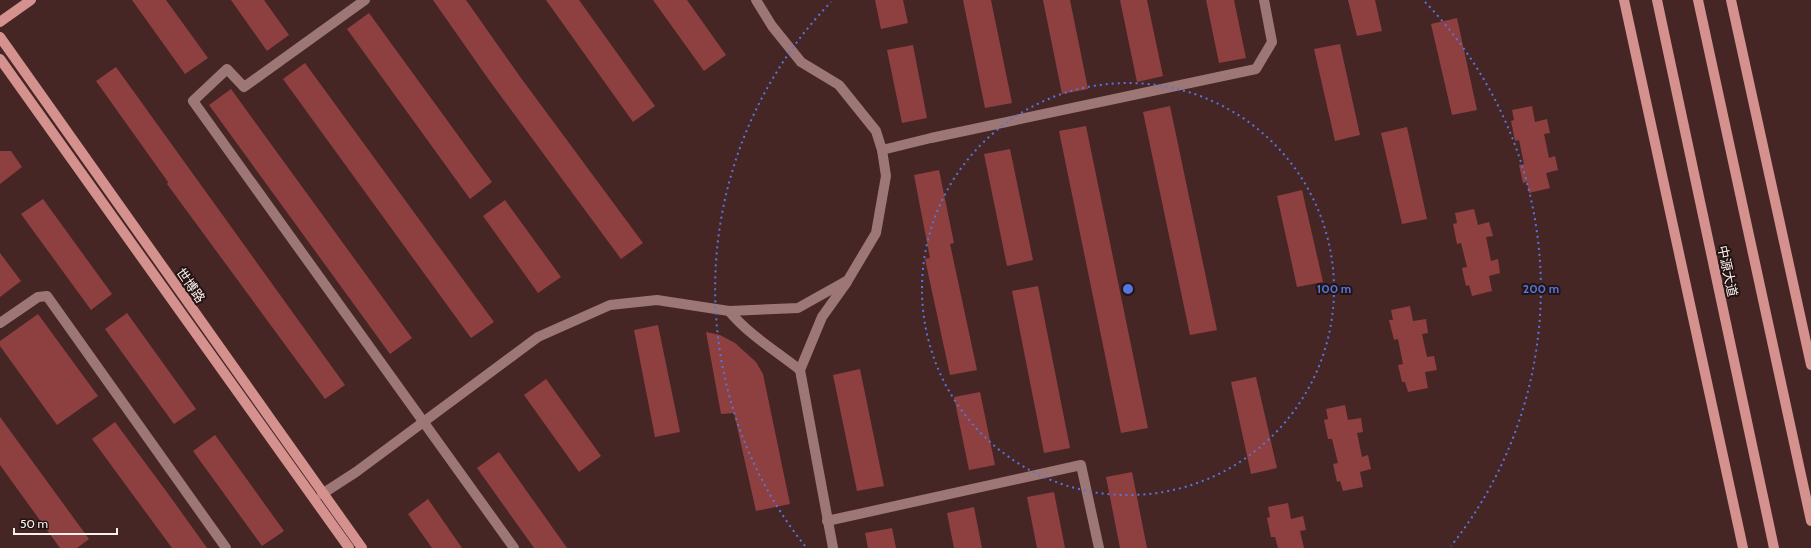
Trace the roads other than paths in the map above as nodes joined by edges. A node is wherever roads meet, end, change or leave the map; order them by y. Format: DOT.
graph roads {
  1 [pos="31,0"];
  2 [pos="365,0"];
  3 [pos="756,0"];
  4 [pos="1264,0"];
  5 [pos="1624,0"];
  6 [pos="1657,0"];
  7 [pos="1698,0"];
  8 [pos="1731,0"];
  9 [pos="0,22"];
  10 [pos="0,37"];
  11 [pos="0,59"];
  12 [pos="882,150"];
  13 [pos="848,280"];
  14 [pos="729,312"];
  15 [pos="0,324"];
  16 [pos="1811,365"];
  17 [pos="800,370"];
  18 [pos="424,422"];
  19 [pos="322,494"];
  20 [pos="1811,520"];
  21 [pos="827,521"];
  22 [pos="226,548"];
  23 [pos="349,548"];
  24 [pos="362,548"];
  25 [pos="514,548"];
  26 [pos="833,548"];
  27 [pos="1099,548"];
  28 [pos="1743,548"];
  29 [pos="1774,548"];
  1 -- 9 [label="main road"];
  2 -- 18 [label="street"];
  3 -- 12 [label="street"];
  4 -- 12 [label="street"];
  5 -- 28 [label="main road"];
  6 -- 29 [label="main road, 中源大道"];
  7 -- 20 [label="main road"];
  8 -- 16 [label="main road"];
  10 -- 19 [label="main road, 世博路"];
  11 -- 23 [label="main road, 世博路"];
  12 -- 13 [label="street"];
  13 -- 14 [label="street"];
  13 -- 17 [label="street"];
  14 -- 17 [label="street"];
  14 -- 18 [label="street"];
  15 -- 22 [label="street"];
  17 -- 21 [label="street"];
  18 -- 19 [label="street"];
  18 -- 25 [label="street"];
  19 -- 24 [label="main road, 世博路"];
  21 -- 26 [label="street"];
  21 -- 27 [label="street"];
}
